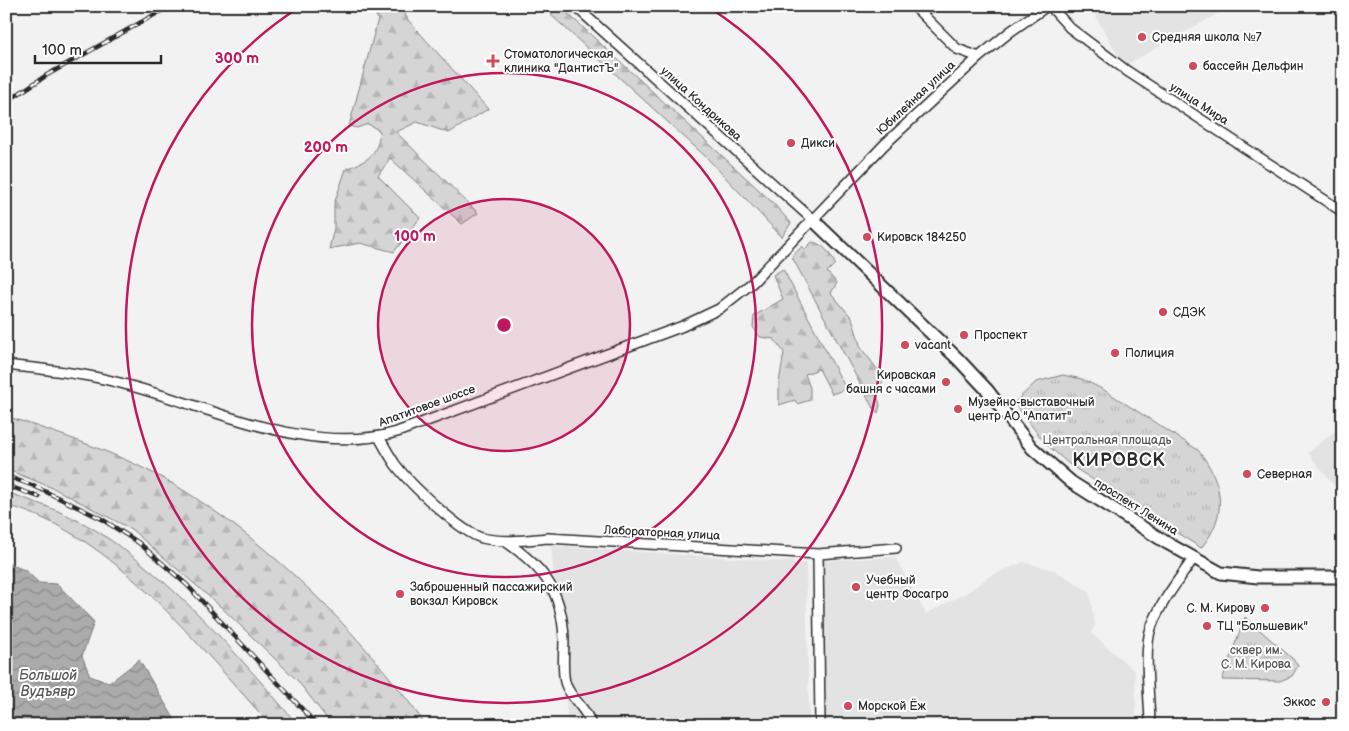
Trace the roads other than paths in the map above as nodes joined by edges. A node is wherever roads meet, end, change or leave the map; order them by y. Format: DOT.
graph roads {
  1 [pos="575,6"];
  2 [pos="914,6"];
  3 [pos="1049,6"];
  4 [pos="980,57"];
  5 [pos="1343,212"];
  6 [pos="812,219"];
  7 [pos="6,365"];
  8 [pos="379,437"];
  9 [pos="505,541"];
  10 [pos="896,548"];
  11 [pos="818,554"];
  12 [pos="1196,561"];
  13 [pos="1343,576"];
  14 [pos="591,725"];
  15 [pos="820,725"];
  16 [pos="1150,725"];
  1 -- 6 [label="street, улица Кондрикова"];
  2 -- 4 [label="street"];
  3 -- 4 [label="street, Юбилейная улица"];
  3 -- 5 [label="street, улица Мира"];
  4 -- 6 [label="street, Юбилейная улица"];
  6 -- 8 [label="street, Апатитовое шоссе"];
  6 -- 12 [label="main road, проспект Ленина"];
  7 -- 8 [label="street, Апатитовое шоссе"];
  8 -- 9 [label="street, Лабораторная улица"];
  9 -- 11 [label="street, Лабораторная улица"];
  9 -- 14 [label="street, Лабораторная улица"];
  10 -- 11 [label="street, Лабораторная улица"];
  11 -- 15 [label="street"];
  12 -- 13 [label="main road, проспект Ленина"];
  12 -- 16 [label="street"];
}
